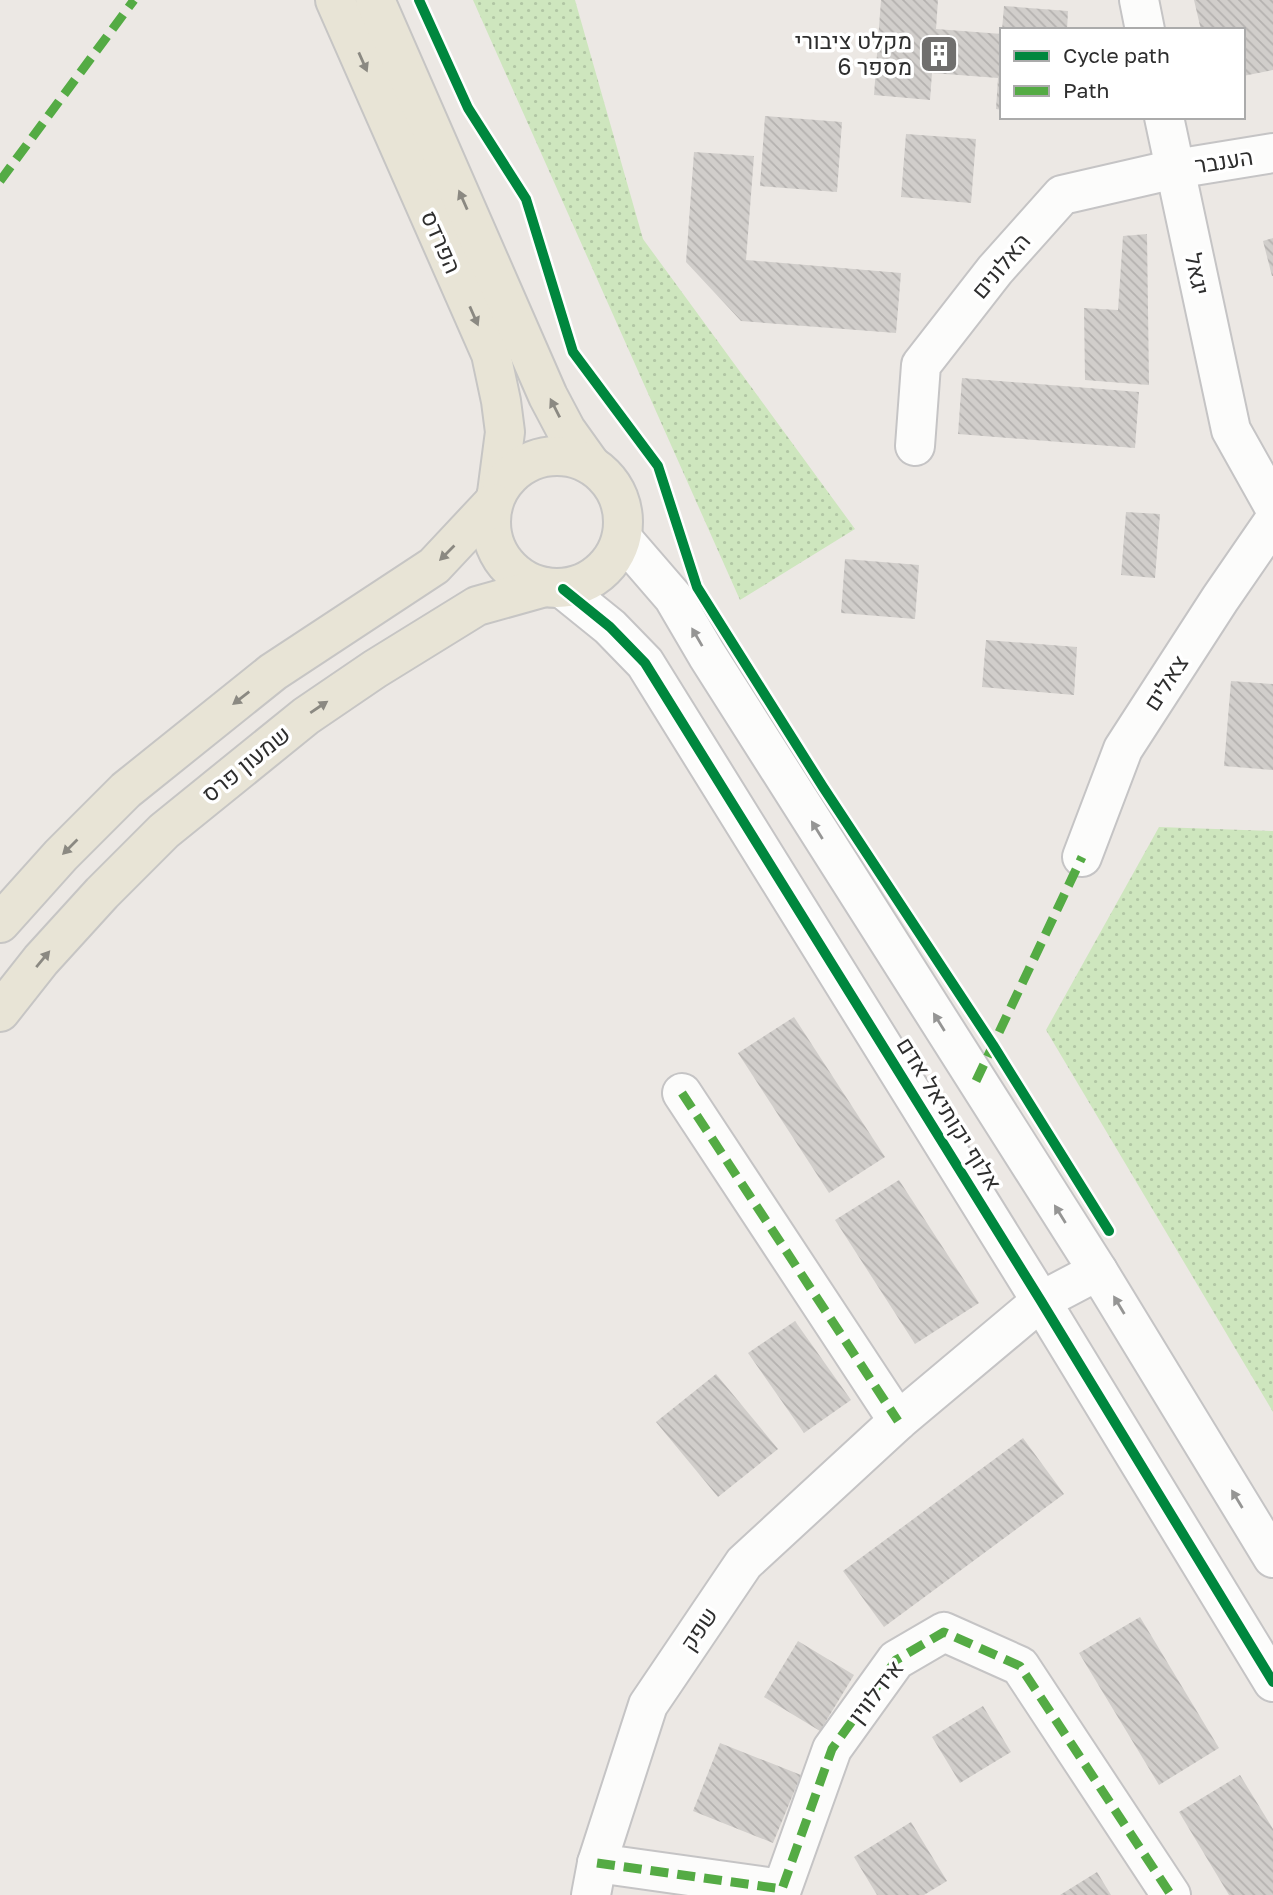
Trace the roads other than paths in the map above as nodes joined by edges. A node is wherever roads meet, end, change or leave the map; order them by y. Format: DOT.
graph roads {
  1 [pos="335,0"];
  2 [pos="375,0"];
  3 [pos="1139,0"];
  4 [pos="1145,28"];
  5 [pos="1164,119"];
  6 [pos="1273,153"];
  7 [pos="1175,169"];
  8 [pos="915,446"];
  9 [pos="591,466"];
  10 [pos="495,498"];
  11 [pos="1273,505"];
  12 [pos="1273,522"];
  13 [pos="622,538"];
  14 [pos="554,588"];
  15 [pos="1082,857"];
  16 [pos="0,923"];
  17 [pos="0,1012"];
  18 [pos="682,1093"];
  19 [pos="1098,1271"];
  20 [pos="1041,1301"];
  21 [pos="898,1421"];
  22 [pos="1273,1558"];
  23 [pos="1273,1682"];
  24 [pos="594,1879"];
  25 [pos="785,1892"];
  26 [pos="1171,1895"];
  1 -- 10 [label="main road, הפרדס, one-way"];
  9 -- 2 [label="main road, הפרדס, one-way"];
  3 -- 4 [label="street"];
  5 -- 7 [label="street, יגאל"];
  6 -- 7 [label="street, הענבר"];
  7 -- 8 [label="street, האלונים"];
  7 -- 11 [label="street, יגאל"];
  9 -- 10 [label="main road"];
  9 -- 13 [label="main road"];
  10 -- 14 [label="main road"];
  10 -- 16 [label="main road, one-way"];
  12 -- 15 [label="street, צאלים"];
  13 -- 14 [label="main road"];
  19 -- 13 [label="street, אלוף יקותיאל אדם, one-way"];
  17 -- 14 [label="main road, שמעון פרס, one-way"];
  14 -- 20 [label="street, אלוף יקותיאל אדם"];
  18 -- 21 [label="street"];
  19 -- 20 [label="street, שפק"];
  22 -- 19 [label="street, אלוף יקותיאל אדם, one-way"];
  20 -- 21 [label="street, שפק"];
  20 -- 23 [label="street, אלוף יקותיאל אדם"];
  21 -- 24 [label="street, שפק"];
  24 -- 25 [label="street, אידלווין"];
  25 -- 26 [label="street, אידלווין"];
}
